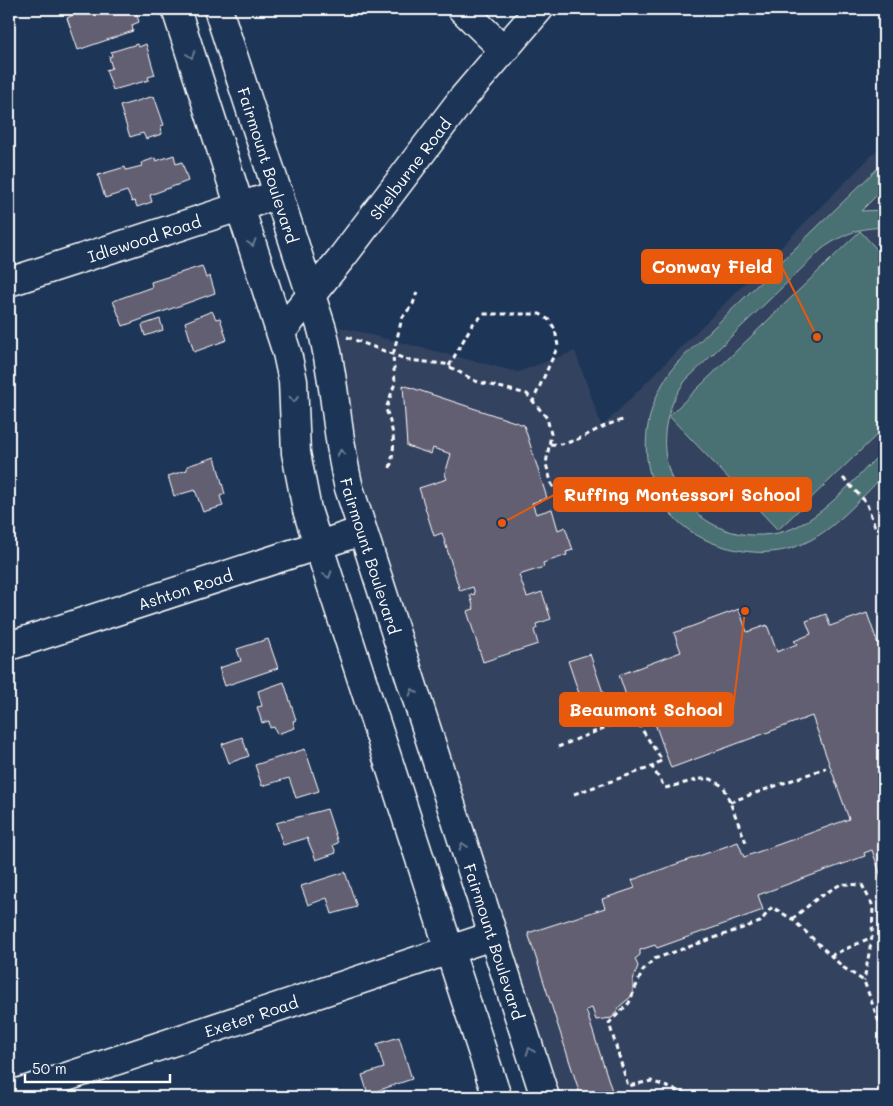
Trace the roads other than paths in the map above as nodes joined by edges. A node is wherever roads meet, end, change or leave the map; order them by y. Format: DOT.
graph roads {
  1 [pos="176,9"];
  2 [pos="218,9"];
  3 [pos="462,9"];
  4 [pos="539,9"];
  5 [pos="504,50"];
  6 [pos="279,194"];
  7 [pos="240,206"];
  8 [pos="9,282"];
  9 [pos="312,294"];
  10 [pos="281,332"];
  11 [pos="362,531"];
  12 [pos="318,545"];
  13 [pos="9,646"];
  14 [pos="492,936"];
  15 [pos="450,951"];
  16 [pos="9,1096"];
  17 [pos="497,1097"];
  18 [pos="545,1097"];
  1 -- 7 [label="main road, one-way"];
  2 -- 6 [label="main road, Fairmount Boulevard"];
  3 -- 5 [label="main road"];
  4 -- 5 [label="main road, Shelburne Road"];
  5 -- 9 [label="main road, Shelburne Road"];
  6 -- 7 [label="main road, Idlewood Road"];
  6 -- 9 [label="main road, Fairmount Boulevard"];
  7 -- 8 [label="main road, Idlewood Road"];
  7 -- 10 [label="main road, one-way"];
  9 -- 10 [label="main road, Shelburne Road"];
  11 -- 9 [label="main road, Fairmount Boulevard, one-way"];
  10 -- 12 [label="main road, one-way"];
  11 -- 12 [label="main road, Ashton Road"];
  14 -- 11 [label="main road, Fairmount Boulevard, one-way"];
  12 -- 13 [label="main road, Ashton Road"];
  12 -- 15 [label="main road, one-way"];
  14 -- 15 [label="main road, Exeter Road"];
  18 -- 14 [label="main road, Fairmount Boulevard, one-way"];
  15 -- 16 [label="main road, Exeter Road"];
  15 -- 17 [label="main road"];
}
